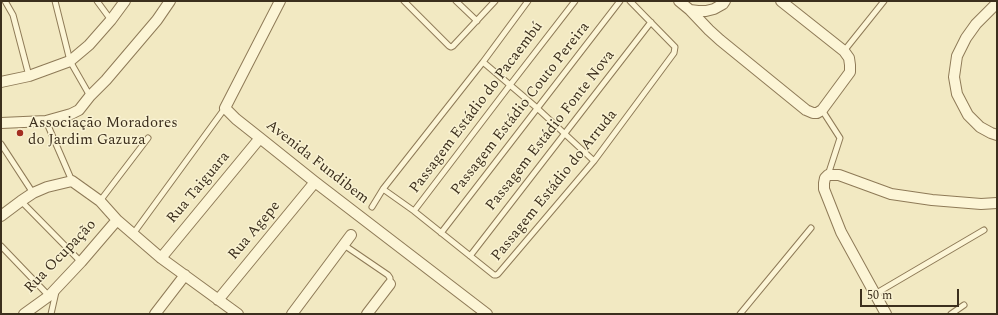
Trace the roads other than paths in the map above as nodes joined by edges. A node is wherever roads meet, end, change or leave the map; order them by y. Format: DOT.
graph roads {
  1 [pos="5,1"];
  2 [pos="56,1"];
  3 [pos="97,1"];
  4 [pos="126,1"];
  5 [pos="170,1"];
  6 [pos="280,1"];
  7 [pos="404,1"];
  8 [pos="456,1"];
  9 [pos="495,1"];
  10 [pos="528,1"];
  11 [pos="575,1"];
  12 [pos="620,1"];
  13 [pos="630,1"];
  14 [pos="679,1"];
  15 [pos="725,1"];
  16 [pos="781,1"];
  17 [pos="884,1"];
  18 [pos="997,3"];
  19 [pos="690,10"];
  20 [pos="111,20"];
  21 [pos="477,21"];
  22 [pos="651,22"];
  23 [pos="844,51"];
  24 [pos="70,61"];
  25 [pos="483,62"];
  26 [pos="29,76"];
  27 [pos="1,82"];
  28 [pos="510,85"];
  29 [pos="90,96"];
  30 [pos="225,108"];
  31 [pos="537,108"];
  32 [pos="822,110"];
  33 [pos="46,121"];
  34 [pos="1,123"];
  35 [pos="564,134"];
  36 [pos="997,135"];
  37 [pos="148,138"];
  38 [pos="260,138"];
  39 [pos="1,144"];
  40 [pos="594,161"];
  41 [pos="828,175"];
  42 [pos="72,181"];
  43 [pos="315,182"];
  44 [pos="383,189"];
  45 [pos="33,193"];
  46 [pos="21,200"];
  47 [pos="100,201"];
  48 [pos="997,203"];
  49 [pos="372,207"];
  50 [pos="414,211"];
  51 [pos="1,216"];
  52 [pos="117,220"];
  53 [pos="811,228"];
  54 [pos="984,230"];
  55 [pos="441,233"];
  56 [pos="133,234"];
  57 [pos="351,235"];
  58 [pos="344,245"];
  59 [pos="1,246"];
  60 [pos="470,256"];
  61 [pos="161,258"];
  62 [pos="81,262"];
  63 [pos="185,275"];
  64 [pos="390,284"];
  65 [pos="58,287"];
  66 [pos="875,294"];
  67 [pos="49,296"];
  68 [pos="218,300"];
  69 [pos="964,305"];
  70 [pos="237,313"];
  71 [pos="24,314"];
  72 [pos="51,314"];
  73 [pos="155,314"];
  74 [pos="292,314"];
  75 [pos="367,314"];
  76 [pos="487,314"];
  77 [pos="740,314"];
  78 [pos="886,314"];
  79 [pos="951,314"];
  1 -- 26 [label="lane"];
  2 -- 24 [label="lane"];
  3 -- 20 [label="lane"];
  4 -- 20 [label="street"];
  5 -- 29 [label="street"];
  6 -- 30 [label="street"];
  7 -- 21 [label="lane"];
  8 -- 21 [label="lane"];
  9 -- 21 [label="lane"];
  10 -- 25 [label="lane"];
  11 -- 28 [label="lane, Passagem Estádio do Pacaembú"];
  12 -- 31 [label="lane, Passagem Estádio Couto Pereira"];
  13 -- 22 [label="lane, Passagem Estádio do Arruda"];
  14 -- 19 [label="street"];
  15 -- 19 [label="street"];
  16 -- 23 [label="street"];
  17 -- 23 [label="lane"];
  18 -- 36 [label="street"];
  19 -- 32 [label="street"];
  20 -- 24 [label="street"];
  22 -- 35 [label="lane, Passagem Estádio Fonte Nova"];
  22 -- 40 [label="lane, Passagem Estádio do Arruda"];
  23 -- 32 [label="street"];
  24 -- 26 [label="street"];
  24 -- 29 [label="lane"];
  25 -- 28 [label="lane"];
  25 -- 44 [label="lane"];
  26 -- 27 [label="street"];
  28 -- 31 [label="lane"];
  28 -- 50 [label="lane, Passagem Estádio do Pacaembú"];
  29 -- 33 [label="street"];
  30 -- 38 [label="street, Avenida Fundibem"];
  30 -- 56 [label="lane"];
  31 -- 35 [label="lane"];
  31 -- 55 [label="lane, Passagem Estádio Couto Pereira"];
  32 -- 41 [label="lane"];
  33 -- 34 [label="street"];
  33 -- 42 [label="lane"];
  35 -- 40 [label="lane"];
  35 -- 60 [label="lane, Passagem Estádio Fonte Nova"];
  37 -- 47 [label="lane"];
  38 -- 43 [label="street, Avenida Fundibem"];
  38 -- 61 [label="street, Rua Taiguara"];
  39 -- 45 [label="lane"];
  40 -- 60 [label="lane, Passagem Estádio do Arruda"];
  41 -- 48 [label="street"];
  41 -- 66 [label="street"];
  42 -- 45 [label="street"];
  42 -- 47 [label="street"];
  43 -- 68 [label="street, Rua Agepe"];
  43 -- 76 [label="street, Avenida Fundibem"];
  44 -- 49 [label="lane"];
  44 -- 50 [label="lane, Passagem Estádio do Arruda"];
  45 -- 46 [label="street"];
  46 -- 51 [label="street"];
  46 -- 62 [label="lane"];
  47 -- 52 [label="street"];
  50 -- 55 [label="lane, Passagem Estádio do Arruda"];
  52 -- 56 [label="street"];
  52 -- 62 [label="street, Rua Ocupação"];
  53 -- 77 [label="lane"];
  54 -- 66 [label="lane"];
  55 -- 60 [label="lane, Passagem Estádio do Arruda"];
  56 -- 61 [label="street"];
  57 -- 58 [label="street"];
  58 -- 64 [label="lane"];
  58 -- 74 [label="street"];
  59 -- 67 [label="lane"];
  61 -- 63 [label="street"];
  62 -- 65 [label="street, Rua Ocupação"];
  63 -- 68 [label="street"];
  63 -- 73 [label="street"];
  64 -- 75 [label="street"];
  65 -- 67 [label="street, Rua Ocupação"];
  65 -- 72 [label="lane"];
  66 -- 78 [label="street"];
  67 -- 71 [label="street, Rua Ocupação"];
  68 -- 70 [label="street"];
  69 -- 79 [label="lane"];
}
